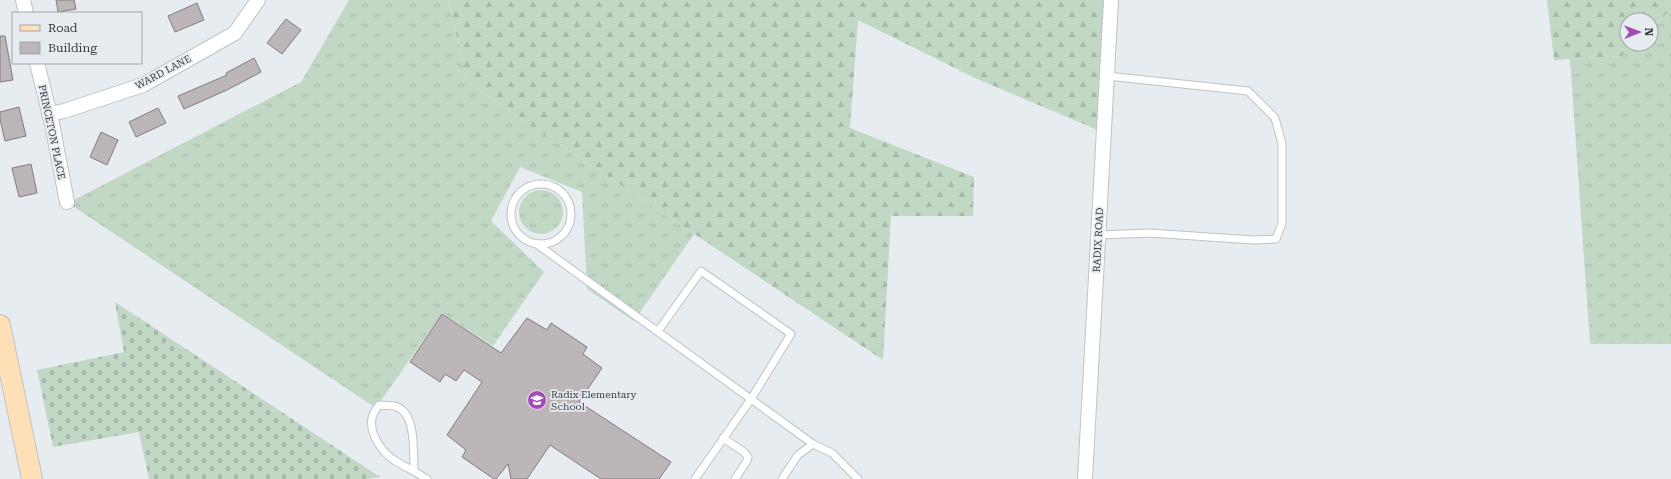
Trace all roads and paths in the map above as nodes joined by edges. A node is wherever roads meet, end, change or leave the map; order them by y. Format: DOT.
graph roads {
  1 [pos="23,0"];
  2 [pos="258,0"];
  3 [pos="1111,0"];
  4 [pos="26,12"];
  5 [pos="37,64"];
  6 [pos="1107,76"];
  7 [pos="49,114"];
  8 [pos="67,202"];
  9 [pos="1099,235"];
  10 [pos="538,245"];
  11 [pos="0,325"];
  12 [pos="658,331"];
  13 [pos="751,399"];
  14 [pos="723,438"];
  15 [pos="813,444"];
  16 [pos="414,470"];
  17 [pos="32,479"];
  18 [pos="427,479"];
  19 [pos="695,479"];
  20 [pos="735,479"];
  21 [pos="782,479"];
  22 [pos="858,479"];
  23 [pos="1085,479"];
  1 -- 4 [label="street"];
  2 -- 7 [label="street, WARD LANE"];
  3 -- 6 [label="street, RADIX ROAD"];
  5 -- 7 [label="street, PRINCETON PLACE"];
  6 -- 9 [label="street, RADIX ROAD"];
  6 -- 9 [label="lane"];
  7 -- 8 [label="street, PRINCETON PLACE"];
  9 -- 23 [label="street, RADIX ROAD"];
  10 -- 10 [label="lane"];
  10 -- 12 [label="lane"];
  11 -- 17 [label="main road"];
  12 -- 13 [label="lane"];
  12 -- 13 [label="lane"];
  13 -- 14 [label="lane"];
  13 -- 15 [label="lane"];
  14 -- 19 [label="lane"];
  14 -- 20 [label="lane"];
  15 -- 21 [label="lane"];
  15 -- 22 [label="lane"];
  16 -- 16 [label="lane"];
  16 -- 18 [label="lane"];
}
